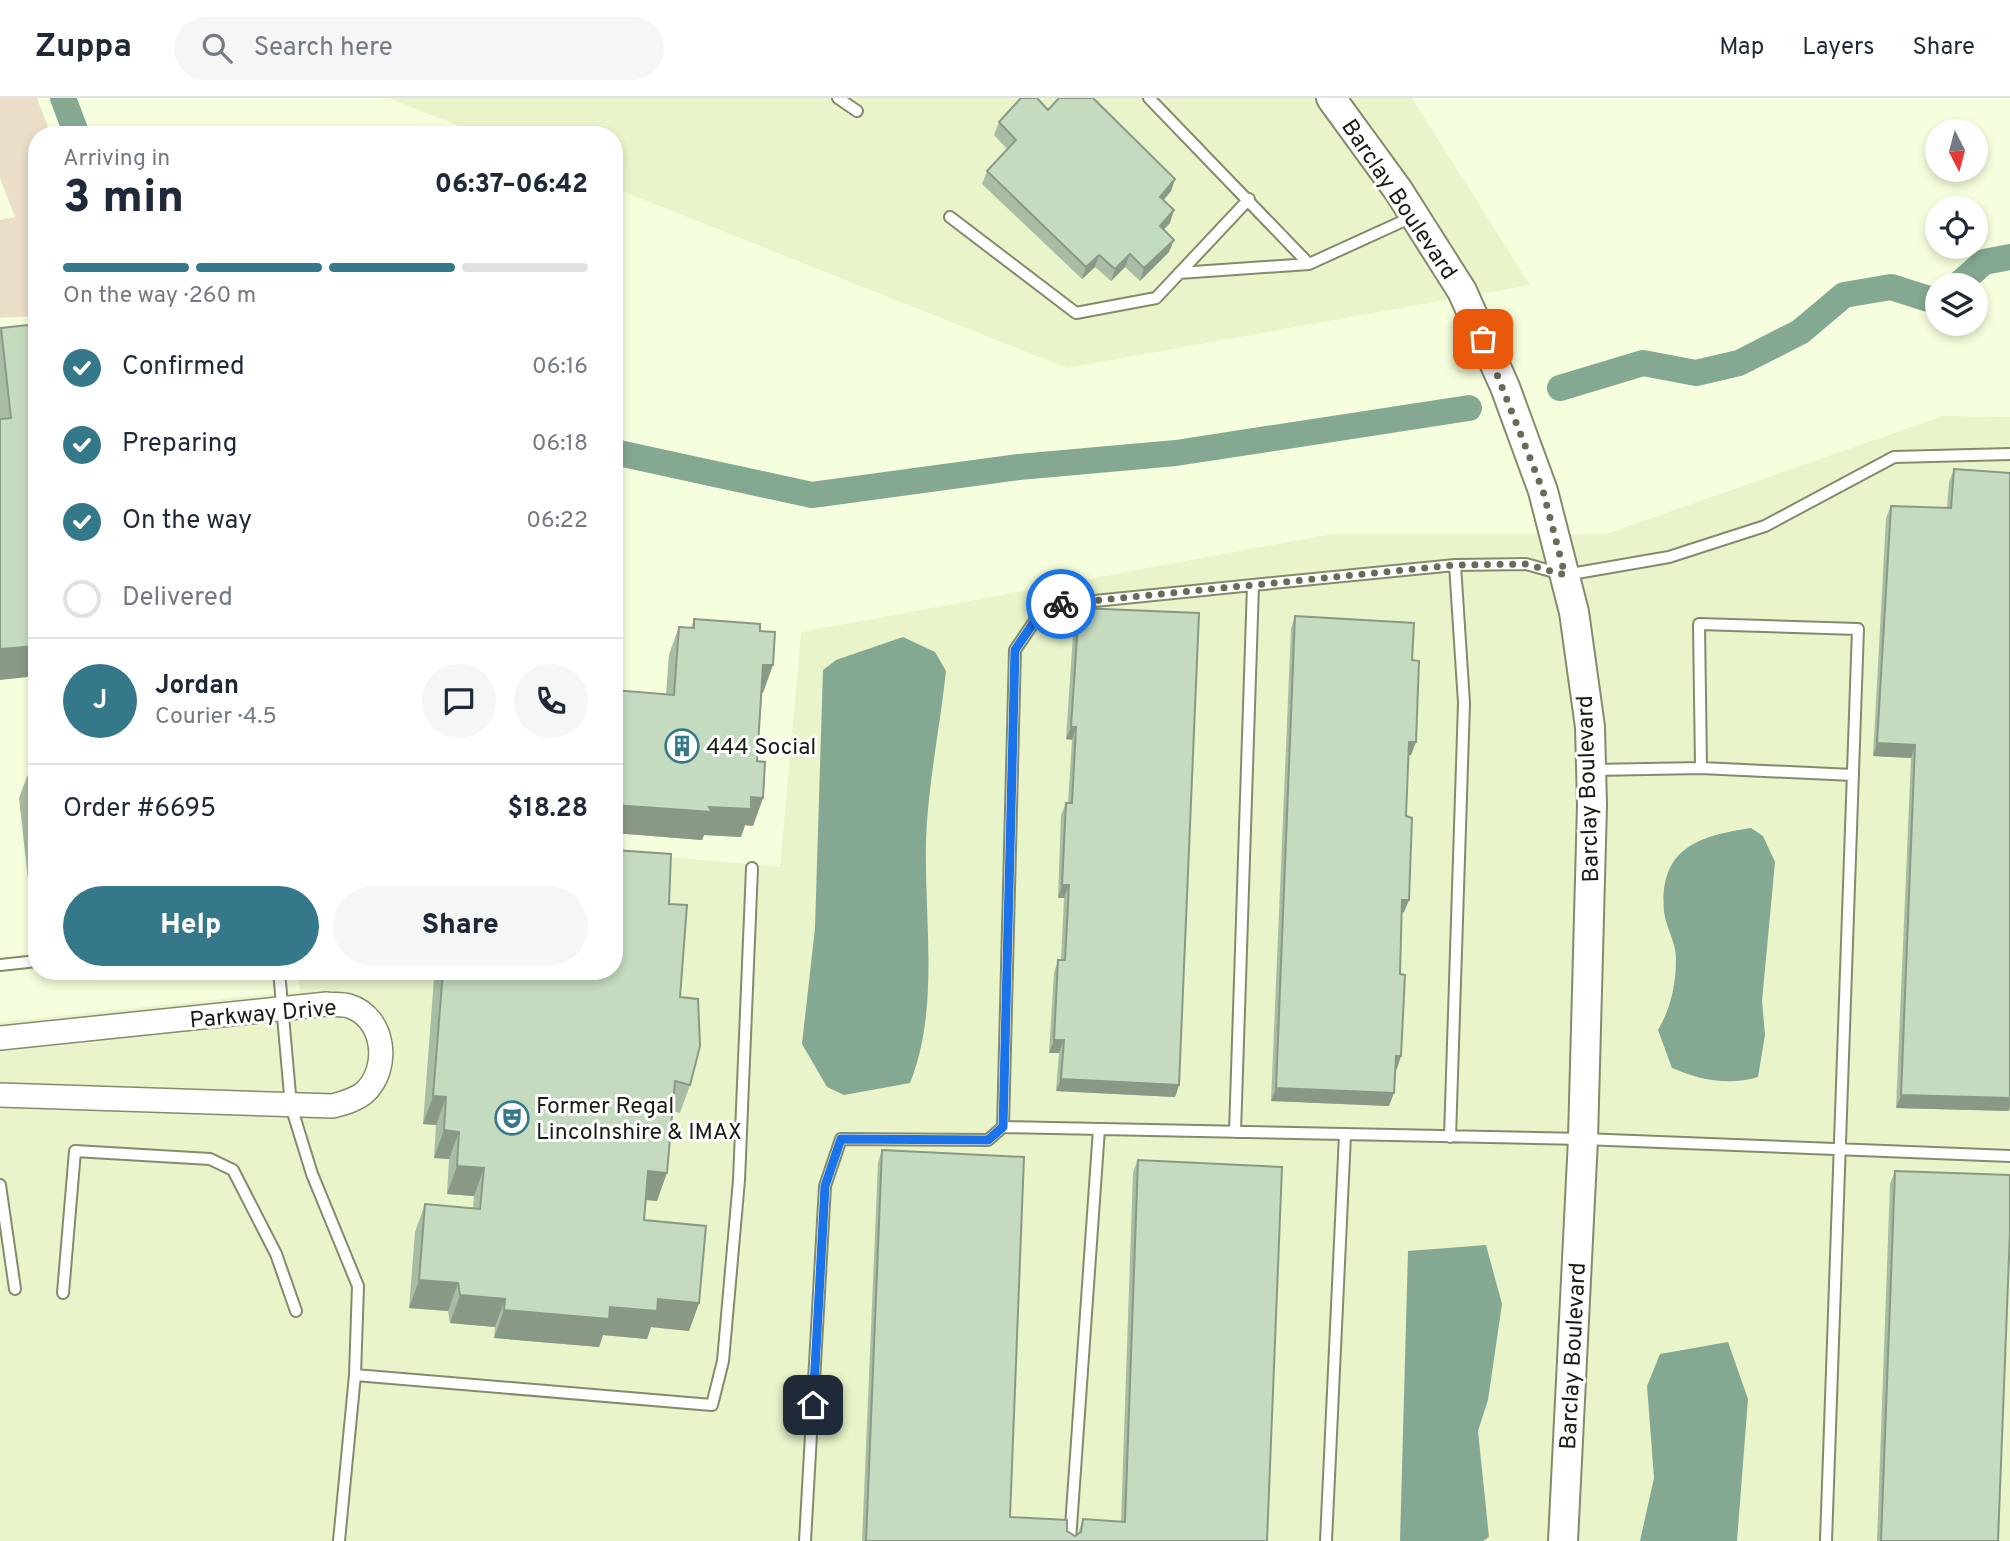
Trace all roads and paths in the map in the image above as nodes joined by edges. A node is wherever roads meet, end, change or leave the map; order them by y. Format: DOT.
graph roads {
  1 [pos="838,98"];
  2 [pos="1149,98"];
  3 [pos="1331,98"];
  4 [pos="857,111"];
  5 [pos="1249,199"];
  6 [pos="1415,216"];
  7 [pos="950,218"];
  8 [pos="1309,264"];
  9 [pos="1179,273"];
  10 [pos="2010,454"];
  11 [pos="1455,565"];
  12 [pos="1565,575"];
  13 [pos="1253,585"];
  14 [pos="1701,768"];
  15 [pos="1591,770"];
  16 [pos="1853,775"];
  17 [pos="752,868"];
  18 [pos="28,962"];
  19 [pos="0,965"];
  20 [pos="280,980"];
  21 [pos="284,1010"];
  22 [pos="0,1038"];
  23 [pos="0,1095"];
  24 [pos="291,1106"];
  25 [pos="1003,1127"];
  26 [pos="1099,1129"];
  27 [pos="1235,1132"];
  28 [pos="1345,1135"];
  29 [pos="1450,1137"];
  30 [pos="1583,1139"];
  31 [pos="1838,1151"];
  32 [pos="2010,1156"];
  33 [pos="0,1185"];
  34 [pos="15,1289"];
  35 [pos="63,1293"];
  36 [pos="296,1311"];
  37 [pos="355,1375"];
  38 [pos="339,1541"];
  39 [pos="805,1541"];
  40 [pos="1070,1541"];
  41 [pos="1325,1541"];
  42 [pos="1563,1541"];
  43 [pos="1826,1541"];
  1 -- 4 [label="lane"];
  2 -- 5 [label="lane"];
  3 -- 6 [label="street, Barclay Boulevard"];
  5 -- 8 [label="lane"];
  5 -- 9 [label="lane"];
  6 -- 8 [label="lane"];
  6 -- 12 [label="street, Barclay Boulevard"];
  7 -- 9 [label="lane"];
  8 -- 9 [label="lane"];
  10 -- 12 [label="lane"];
  11 -- 12 [label="lane"];
  11 -- 13 [label="lane"];
  11 -- 29 [label="lane"];
  12 -- 15 [label="street, Barclay Boulevard"];
  13 -- 25 [label="lane"];
  13 -- 27 [label="lane"];
  14 -- 15 [label="lane"];
  14 -- 16 [label="lane"];
  14 -- 16 [label="lane"];
  15 -- 30 [label="street, Barclay Boulevard"];
  16 -- 31 [label="lane"];
  17 -- 37 [label="lane"];
  18 -- 19 [label="lane"];
  20 -- 21 [label="lane"];
  21 -- 22 [label="street, Parkway Drive"];
  21 -- 24 [label="lane"];
  21 -- 24 [label="street, Parkway Drive"];
  23 -- 24 [label="street, Parkway Drive"];
  24 -- 37 [label="lane"];
  25 -- 26 [label="lane"];
  25 -- 39 [label="lane"];
  26 -- 27 [label="lane"];
  26 -- 40 [label="lane"];
  27 -- 28 [label="lane"];
  28 -- 29 [label="lane"];
  28 -- 41 [label="lane"];
  29 -- 30 [label="lane"];
  30 -- 31 [label="lane"];
  30 -- 42 [label="street, Barclay Boulevard"];
  31 -- 32 [label="lane"];
  31 -- 43 [label="lane"];
  33 -- 34 [label="lane"];
  35 -- 36 [label="lane"];
  37 -- 38 [label="lane"];
}
